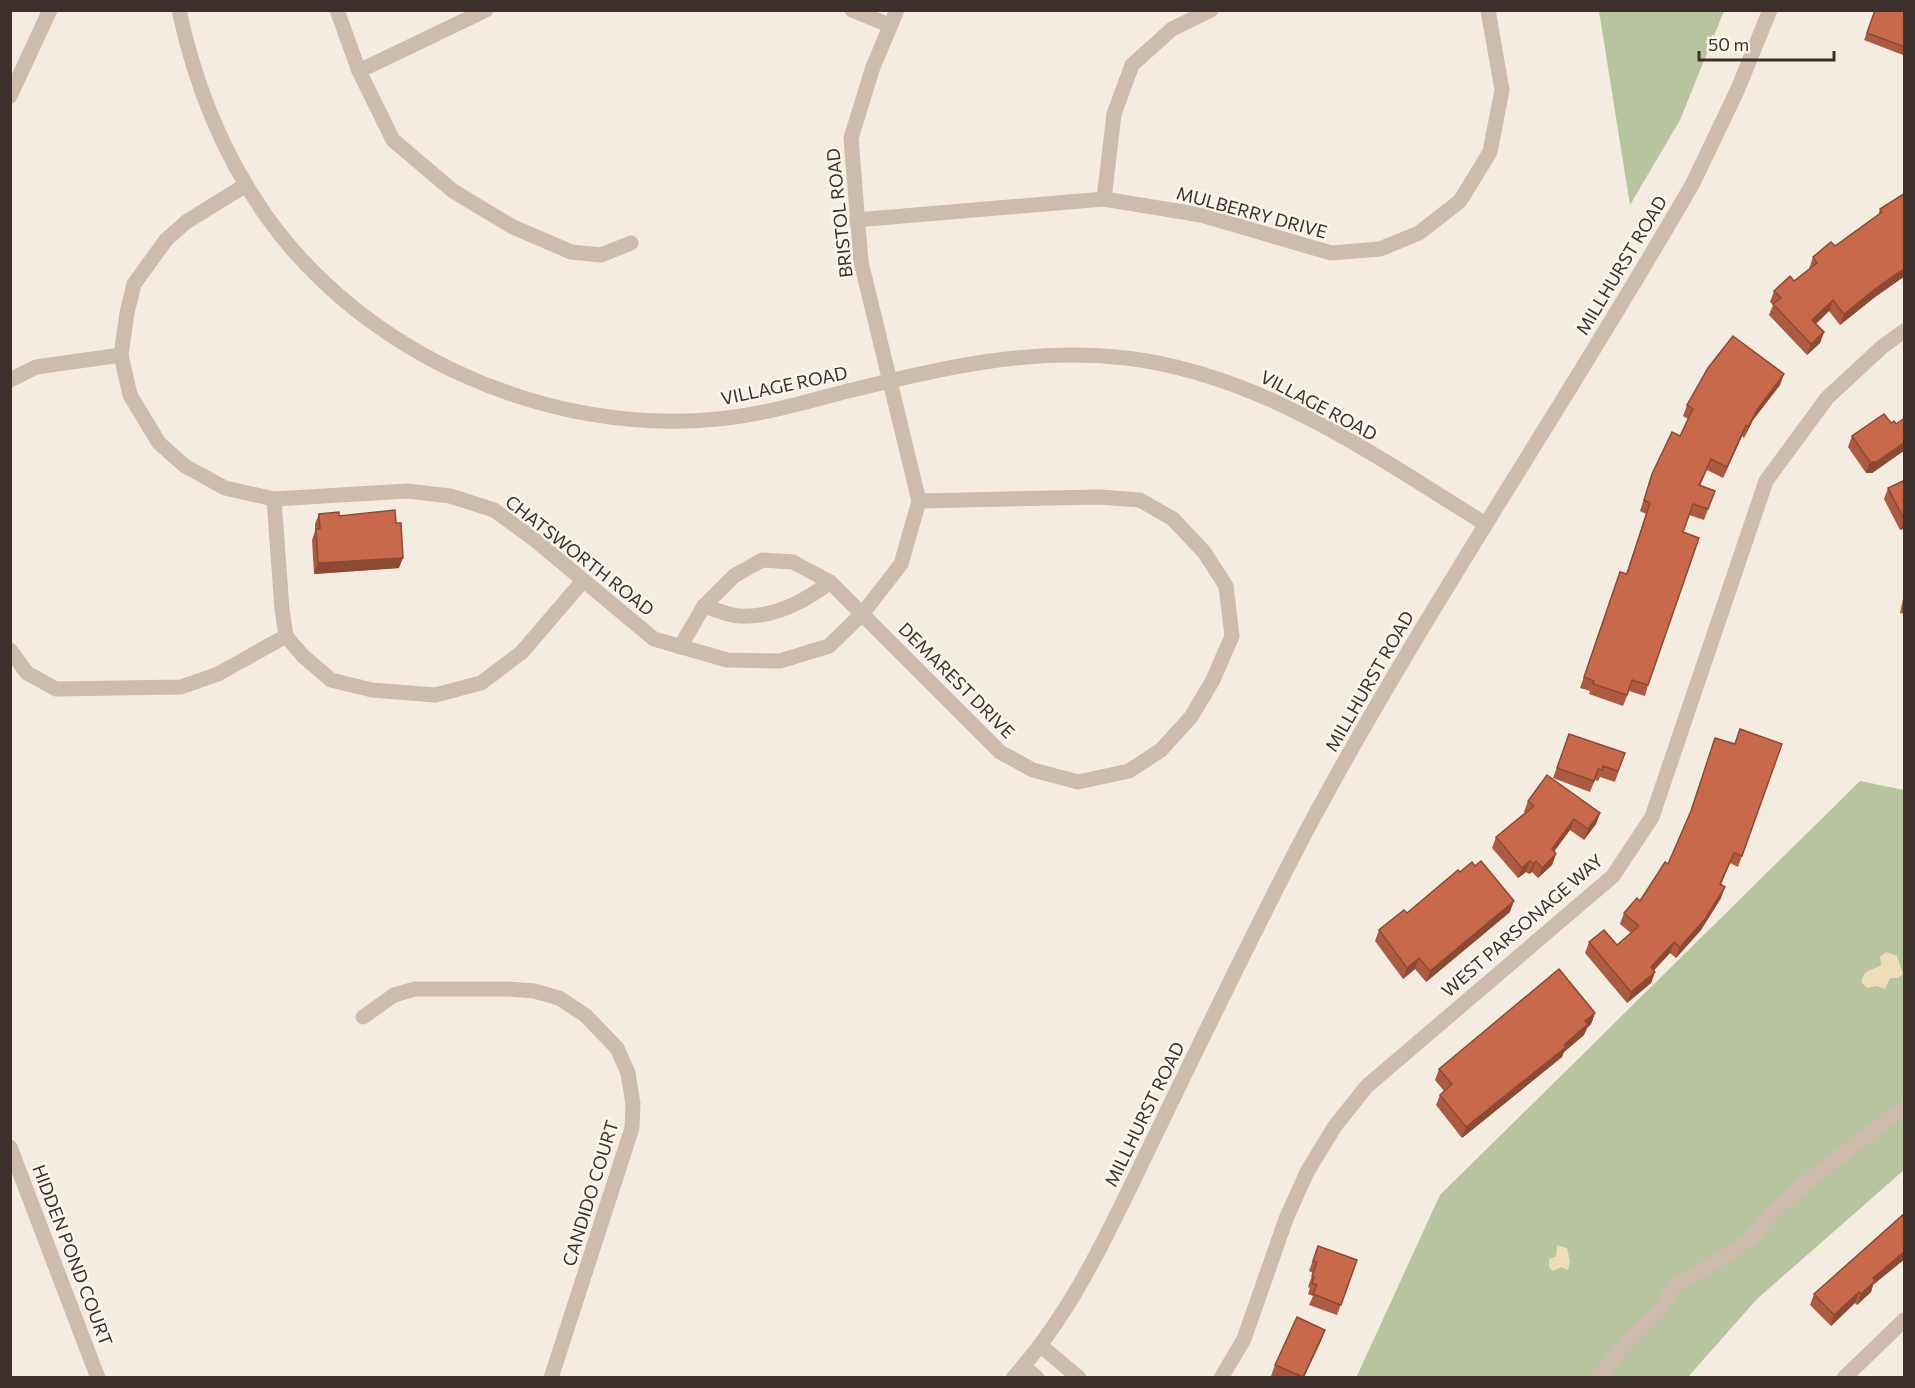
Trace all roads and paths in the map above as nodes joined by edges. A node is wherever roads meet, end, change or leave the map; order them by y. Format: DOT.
graph roads {
  1 [pos="50,10"];
  2 [pos="179,10"];
  3 [pos="337,10"];
  4 [pos="486,10"];
  5 [pos="852,10"];
  6 [pos="897,10"];
  7 [pos="1211,10"];
  8 [pos="1488,10"];
  9 [pos="1770,10"];
  10 [pos="889,25"];
  11 [pos="359,71"];
  12 [pos="10,96"];
  13 [pos="246,184"];
  14 [pos="1104,199"];
  15 [pos="856,220"];
  16 [pos="631,243"];
  17 [pos="1904,332"];
  18 [pos="121,355"];
  19 [pos="10,380"];
  20 [pos="889,381"];
  21 [pos="274,499"];
  22 [pos="919,501"];
  23 [pos="1484,523"];
  24 [pos="582,582"];
  25 [pos="830,582"];
  26 [pos="704,606"];
  27 [pos="862,613"];
  28 [pos="286,636"];
  29 [pos="680,647"];
  30 [pos="10,650"];
  31 [pos="363,1017"];
  32 [pos="1905,1109"];
  33 [pos="10,1147"];
  34 [pos="1905,1320"];
  35 [pos="1040,1345"];
  36 [pos="1018,1372"];
  37 [pos="98,1377"];
  38 [pos="551,1377"];
  39 [pos="1037,1377"];
  40 [pos="1079,1377"];
  41 [pos="1221,1377"];
  42 [pos="1597,1377"];
  43 [pos="1844,1377"];
  1 -- 12 [label="street"];
  2 -- 13 [label="street, VILLAGE ROAD"];
  3 -- 11 [label="street"];
  4 -- 11 [label="street"];
  5 -- 10 [label="street"];
  6 -- 10 [label="street, BRISTOL ROAD"];
  7 -- 14 [label="street"];
  8 -- 14 [label="street, MULBERRY DRIVE"];
  9 -- 23 [label="street, MILLHURST ROAD"];
  10 -- 15 [label="street, BRISTOL ROAD"];
  11 -- 16 [label="street"];
  13 -- 18 [label="street, CHATSWORTH ROAD"];
  13 -- 20 [label="street, VILLAGE ROAD"];
  14 -- 15 [label="street, MULBERRY DRIVE"];
  15 -- 20 [label="street, BRISTOL ROAD"];
  17 -- 41 [label="street, WEST PARSONAGE WAY"];
  18 -- 19 [label="street"];
  18 -- 21 [label="street, CHATSWORTH ROAD"];
  20 -- 22 [label="street, CHATSWORTH ROAD"];
  20 -- 23 [label="street, VILLAGE ROAD"];
  21 -- 24 [label="street, CHATSWORTH ROAD"];
  21 -- 28 [label="street"];
  22 -- 27 [label="street, CHATSWORTH ROAD"];
  22 -- 27 [label="street, DEMAREST DRIVE"];
  23 -- 35 [label="street, MILLHURST ROAD"];
  24 -- 28 [label="street"];
  24 -- 29 [label="street, CHATSWORTH ROAD"];
  25 -- 26 [label="street"];
  25 -- 26 [label="street, DEMAREST DRIVE"];
  25 -- 27 [label="street, DEMAREST DRIVE"];
  26 -- 29 [label="street, DEMAREST DRIVE"];
  27 -- 29 [label="street, CHATSWORTH ROAD"];
  28 -- 30 [label="street"];
  31 -- 38 [label="street, CANDIDO COURT"];
  32 -- 42 [label="street"];
  33 -- 37 [label="street, HIDDEN POND COURT"];
  34 -- 43 [label="street"];
  35 -- 36 [label="street, MILLHURST ROAD"];
  35 -- 40 [label="street"];
  36 -- 39 [label="street"];
}
